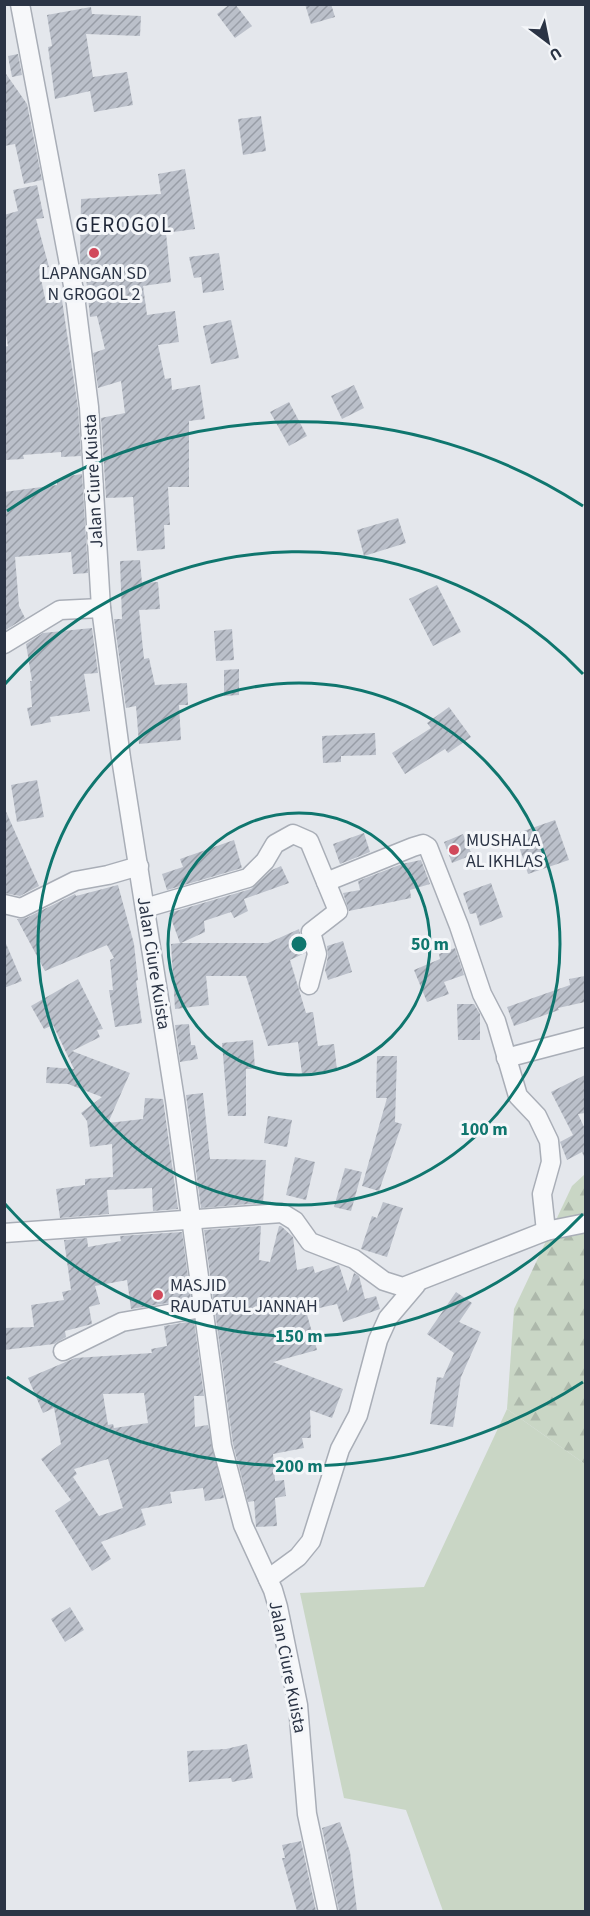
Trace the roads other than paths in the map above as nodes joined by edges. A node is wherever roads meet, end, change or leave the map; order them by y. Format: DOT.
graph roads {
  1 [pos="20,4"];
  2 [pos="101,608"];
  3 [pos="4,644"];
  4 [pos="139,866"];
  5 [pos="326,882"];
  6 [pos="4,904"];
  7 [pos="145,908"];
  8 [pos="309,985"];
  9 [pos="585,1037"];
  10 [pos="506,1058"];
  11 [pos="189,1220"];
  12 [pos="585,1223"];
  13 [pos="546,1231"];
  14 [pos="4,1233"];
  15 [pos="416,1285"];
  16 [pos="202,1308"];
  17 [pos="63,1351"];
  18 [pos="268,1579"];
  19 [pos="328,1911"];
  1 -- 2 [label="street, Jalan Ciure Kuista"];
  2 -- 3 [label="street"];
  2 -- 4 [label="street, Jalan Ciure Kuista"];
  4 -- 6 [label="street"];
  4 -- 7 [label="street, Jalan Ciure Kuista"];
  5 -- 7 [label="street"];
  5 -- 8 [label="street"];
  5 -- 10 [label="street"];
  7 -- 11 [label="street, Jalan Ciure Kuista"];
  9 -- 10 [label="street"];
  10 -- 13 [label="street"];
  11 -- 14 [label="street"];
  11 -- 15 [label="street"];
  11 -- 16 [label="street, Jalan Ciure Kuista"];
  12 -- 13 [label="street"];
  13 -- 15 [label="street"];
  15 -- 18 [label="street"];
  16 -- 17 [label="street"];
  16 -- 18 [label="street, Jalan Ciure Kuista"];
  18 -- 19 [label="street, Jalan Ciure Kuista"];
}
